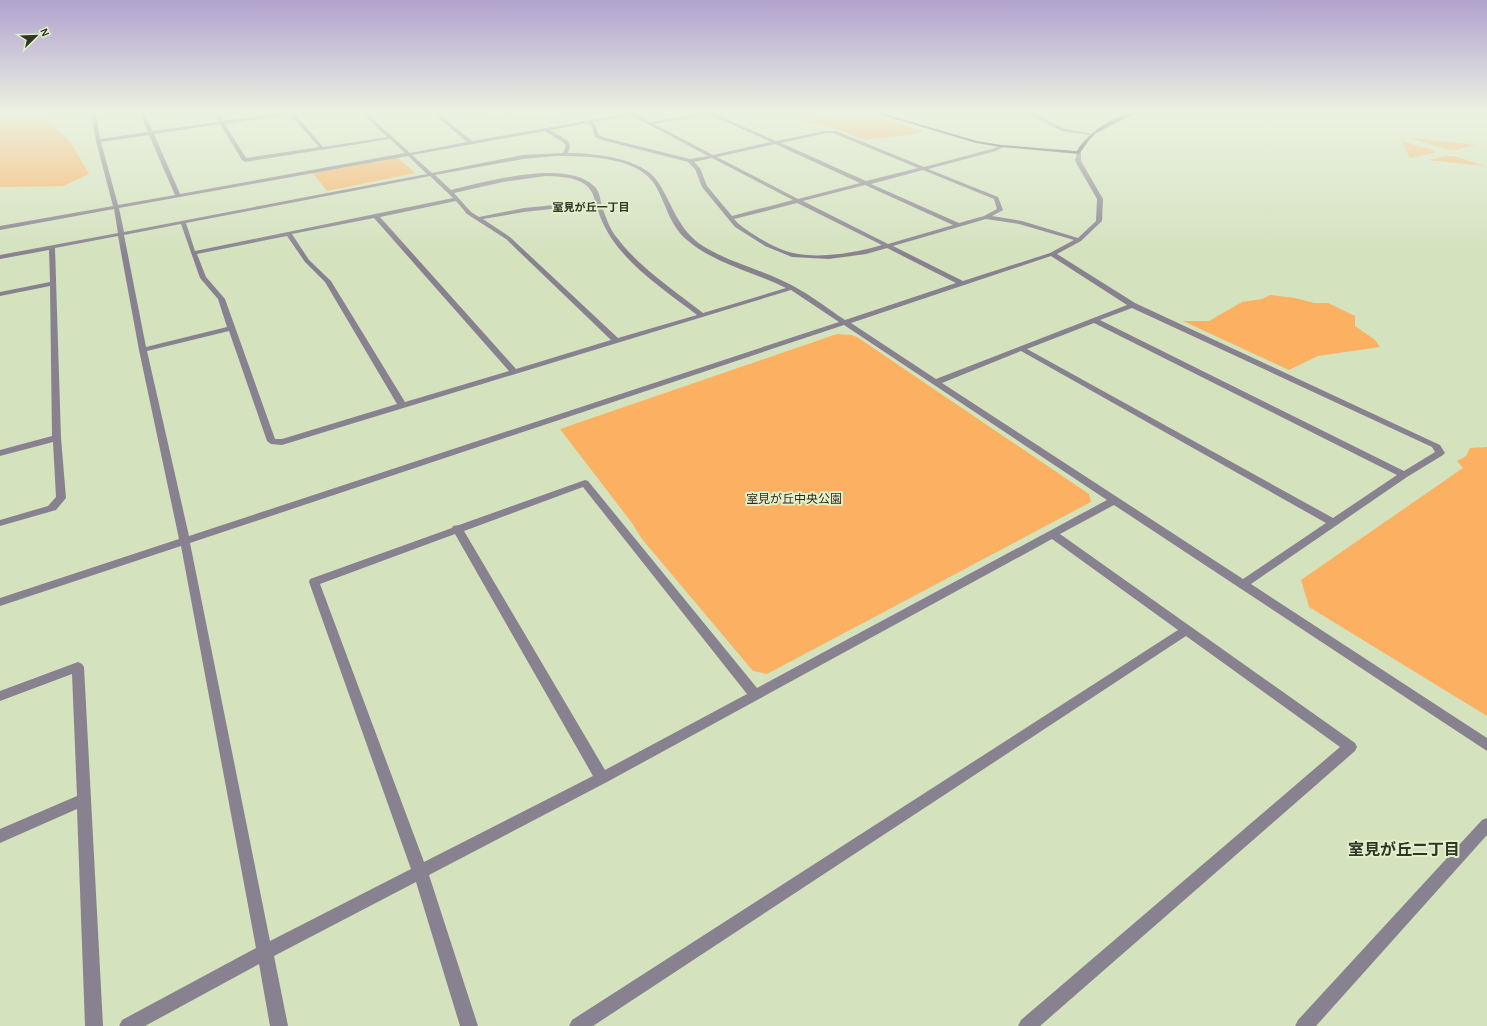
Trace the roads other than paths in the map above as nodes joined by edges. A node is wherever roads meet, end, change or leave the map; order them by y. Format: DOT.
graph roads {
  1 [pos="103,160"];
  2 [pos="162,160"];
  3 [pos="377,160"];
  4 [pos="415,160"];
  5 [pos="508,160"];
  6 [pos="611,160"];
  7 [pos="685,160"];
  8 [pos="695,160"];
  9 [pos="720,160"];
  10 [pos="814,160"];
  11 [pos="904,160"];
  12 [pos="956,160"];
  13 [pos="1078,160"];
  14 [pos="690,161"];
  15 [pos="925,168"];
  16 [pos="432,175"];
  17 [pos="867,184"];
  18 [pos="450,192"];
  19 [pos="178,196"];
  20 [pos="458,199"];
  21 [pos="798,201"];
  22 [pos="598,202"];
  23 [pos="116,207"];
  24 [pos="376,216"];
  25 [pos="986,217"];
  26 [pos="480,218"];
  27 [pos="731,218"];
  28 [pos="183,222"];
  29 [pos="958,225"];
  30 [pos="0,228"];
  31 [pos="121,233"];
  32 [pos="290,234"];
  33 [pos="1079,240"];
  34 [pos="890,246"];
  35 [pos="52,248"];
  36 [pos="193,253"];
  37 [pos="1052,254"];
  38 [pos="0,257"];
  39 [pos="54,283"];
  40 [pos="961,283"];
  41 [pos="792,288"];
  42 [pos="0,294"];
  43 [pos="1132,305"];
  44 [pos="703,316"];
  45 [pos="1094,320"];
  46 [pos="844,322"];
  47 [pos="232,328"];
  48 [pos="616,341"];
  49 [pos="1022,349"];
  50 [pos="143,350"];
  51 [pos="514,371"];
  52 [pos="936,382"];
  53 [pos="402,405"];
  54 [pos="57,438"];
  55 [pos="0,453"];
  56 [pos="1404,475"];
  57 [pos="1114,501"];
  58 [pos="0,523"];
  59 [pos="1333,523"];
  60 [pos="457,528"];
  61 [pos="1054,535"];
  62 [pos="184,542"];
  63 [pos="1243,584"];
  64 [pos="0,602"];
  65 [pos="1186,630"];
  66 [pos="755,695"];
  67 [pos="0,696"];
  68 [pos="1487,745"];
  69 [pos="602,778"];
  70 [pos="85,800"];
  71 [pos="1487,825"];
  72 [pos="0,836"];
  73 [pos="420,872"];
  74 [pos="265,952"];
  75 [pos="94,1026"];
  76 [pos="128,1026"];
  77 [pos="279,1026"];
  78 [pos="469,1026"];
  79 [pos="578,1026"];
  80 [pos="1027,1026"];
  81 [pos="1304,1026"];
  1 -- 23 [label="street"];
  2 -- 19 [label="street"];
  3 -- 19 [label="street"];
  4 -- 16 [label="street"];
  5 -- 16 [label="street"];
  6 -- 41 [label="street"];
  7 -- 14 [label="street"];
  8 -- 14 [label="street"];
  9 -- 21 [label="street"];
  10 -- 17 [label="street"];
  11 -- 15 [label="street"];
  12 -- 15 [label="street"];
  13 -- 33 [label="street"];
  14 -- 27 [label="street"];
  15 -- 17 [label="street"];
  15 -- 25 [label="street"];
  16 -- 18 [label="street"];
  16 -- 28 [label="street"];
  17 -- 21 [label="street"];
  17 -- 29 [label="street"];
  18 -- 20 [label="street"];
  18 -- 22 [label="street"];
  19 -- 23 [label="street"];
  20 -- 24 [label="street"];
  20 -- 26 [label="street"];
  21 -- 27 [label="street"];
  21 -- 34 [label="street"];
  22 -- 26 [label="street"];
  22 -- 44 [label="street"];
  23 -- 30 [label="street"];
  23 -- 31 [label="street"];
  24 -- 32 [label="street"];
  24 -- 51 [label="street"];
  25 -- 29 [label="street"];
  25 -- 33 [label="street"];
  26 -- 48 [label="street"];
  27 -- 34 [label="street"];
  28 -- 31 [label="street"];
  28 -- 36 [label="street"];
  29 -- 34 [label="street"];
  31 -- 35 [label="street"];
  31 -- 50 [label="street"];
  32 -- 36 [label="street"];
  32 -- 53 [label="street"];
  33 -- 37 [label="street"];
  34 -- 40 [label="street"];
  35 -- 38 [label="street"];
  35 -- 39 [label="street"];
  36 -- 47 [label="street"];
  37 -- 40 [label="street"];
  37 -- 43 [label="street"];
  39 -- 42 [label="street"];
  39 -- 54 [label="street"];
  40 -- 46 [label="street"];
  41 -- 44 [label="street"];
  41 -- 46 [label="street"];
  43 -- 45 [label="street"];
  43 -- 56 [label="street"];
  44 -- 48 [label="street"];
  45 -- 49 [label="street"];
  45 -- 56 [label="street"];
  46 -- 52 [label="street"];
  46 -- 62 [label="street"];
  47 -- 50 [label="street"];
  47 -- 53 [label="street"];
  48 -- 51 [label="street"];
  49 -- 52 [label="street"];
  49 -- 59 [label="street"];
  50 -- 62 [label="street"];
  51 -- 53 [label="street"];
  52 -- 57 [label="street"];
  54 -- 55 [label="street"];
  54 -- 58 [label="street"];
  56 -- 59 [label="street"];
  57 -- 61 [label="street"];
  57 -- 63 [label="street"];
  59 -- 63 [label="street"];
  60 -- 66 [label="street"];
  60 -- 69 [label="street"];
  60 -- 73 [label="street"];
  61 -- 65 [label="street"];
  61 -- 66 [label="street"];
  62 -- 64 [label="street"];
  62 -- 74 [label="street"];
  63 -- 68 [label="street"];
  65 -- 79 [label="street"];
  65 -- 80 [label="street"];
  66 -- 69 [label="street"];
  67 -- 70 [label="street"];
  69 -- 73 [label="street"];
  70 -- 72 [label="street"];
  70 -- 75 [label="street"];
  71 -- 81 [label="street"];
  73 -- 74 [label="street"];
  73 -- 78 [label="street"];
  74 -- 76 [label="street"];
  74 -- 77 [label="street"];
}
